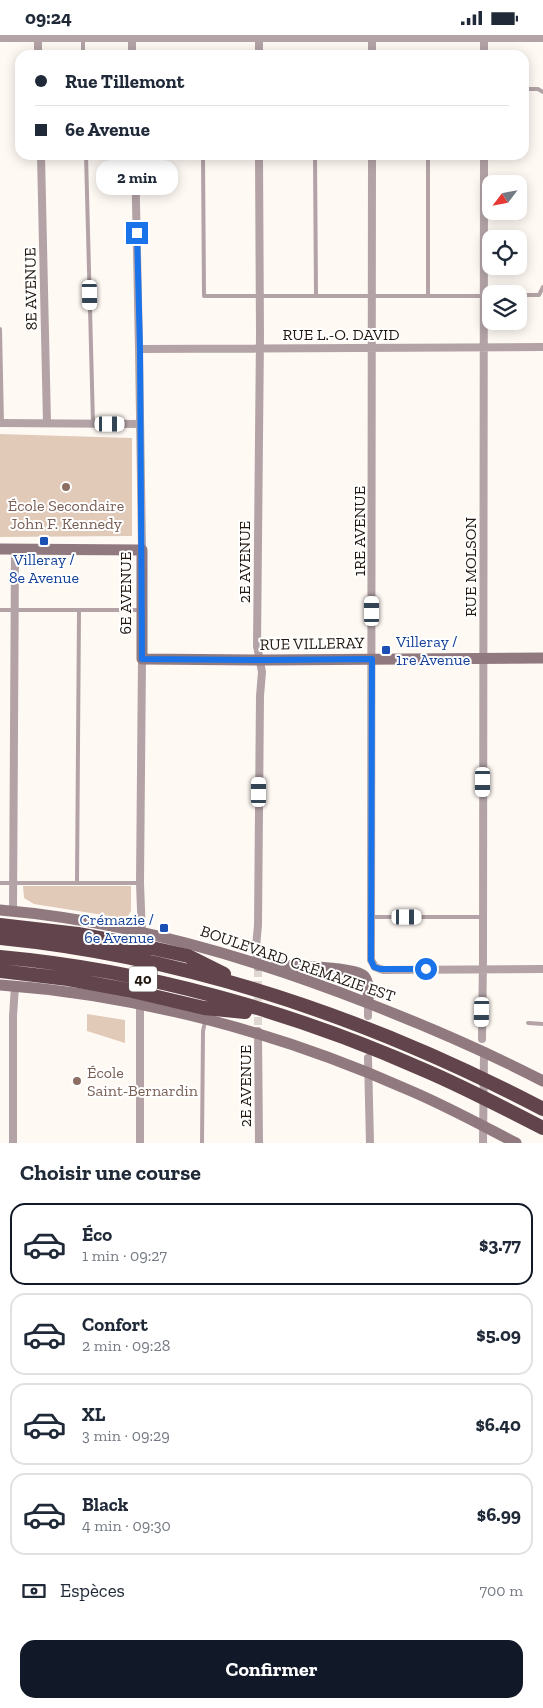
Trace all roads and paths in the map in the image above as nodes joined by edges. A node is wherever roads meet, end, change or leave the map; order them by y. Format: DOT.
graph roads {
  1 [pos="196,36"];
  2 [pos="259,36"];
  3 [pos="372,36"];
  4 [pos="484,36"];
  5 [pos="3,37"];
  6 [pos="78,37"];
  7 [pos="132,37"];
  8 [pos="543,38"];
  9 [pos="38,39"];
  10 [pos="38,50"];
  11 [pos="82,50"];
  12 [pos="132,50"];
  13 [pos="259,50"];
  14 [pos="372,50"];
  15 [pos="484,50"];
  16 [pos="529,89"];
  17 [pos="543,92"];
  18 [pos="41,160"];
  19 [pos="86,160"];
  20 [pos="135,160"];
  21 [pos="203,160"];
  22 [pos="259,160"];
  23 [pos="315,160"];
  24 [pos="372,160"];
  25 [pos="428,160"];
  26 [pos="484,160"];
  27 [pos="488,285"];
  28 [pos="543,289"];
  29 [pos="527,295"];
  30 [pos="316,296"];
  31 [pos="372,296"];
  32 [pos="428,296"];
  33 [pos="482,296"];
  34 [pos="260,297"];
  35 [pos="0,329"];
  36 [pos="486,330"];
  37 [pos="543,347"];
  38 [pos="260,348"];
  39 [pos="373,348"];
  40 [pos="485,348"];
  41 [pos="140,349"];
  42 [pos="1,423"];
  43 [pos="48,423"];
  44 [pos="93,423"];
  45 [pos="140,424"];
  46 [pos="0,549"];
  47 [pos="15,549"];
  48 [pos="142,551"];
  49 [pos="0,610"];
  50 [pos="16,610"];
  51 [pos="142,610"];
  52 [pos="79,611"];
  53 [pos="484,658"];
  54 [pos="543,658"];
  55 [pos="142,659"];
  56 [pos="372,659"];
  57 [pos="260,660"];
  58 [pos="0,883"];
  59 [pos="14,883"];
  60 [pos="77,883"];
  61 [pos="140,883"];
  62 [pos="0,910"];
  63 [pos="13,911"];
  64 [pos="371,917"];
  65 [pos="483,917"];
  66 [pos="0,925"];
  67 [pos="142,936"];
  68 [pos="0,938"];
  69 [pos="0,957"];
  70 [pos="257,966"];
  71 [pos="483,968"];
  72 [pos="543,969"];
  73 [pos="0,971"];
  74 [pos="18,979"];
  75 [pos="0,985"];
  76 [pos="254,989"];
  77 [pos="140,1001"];
  78 [pos="368,1003"];
  79 [pos="282,1016"];
  80 [pos="368,1016"];
  81 [pos="205,1019"];
  82 [pos="528,1023"];
  83 [pos="543,1024"];
  84 [pos="258,1032"];
  85 [pos="482,1039"];
  86 [pos="484,1051"];
  87 [pos="368,1058"];
  88 [pos="368,1073"];
  89 [pos="543,1081"];
  90 [pos="543,1109"];
  91 [pos="483,1125"];
  92 [pos="543,1128"];
  93 [pos="13,1143"];
  94 [pos="140,1143"];
  95 [pos="202,1143"];
  96 [pos="259,1143"];
  97 [pos="370,1143"];
  98 [pos="483,1143"];
  99 [pos="516,1143"];
  1 -- 2 [label="street"];
  1 -- 7 [label="street"];
  2 -- 3 [label="street"];
  2 -- 13 [label="street"];
  3 -- 4 [label="street"];
  3 -- 14 [label="street"];
  4 -- 8 [label="street"];
  4 -- 15 [label="street"];
  5 -- 9 [label="street"];
  6 -- 7 [label="street"];
  6 -- 9 [label="street"];
  6 -- 11 [label="lane"];
  7 -- 12 [label="street"];
  9 -- 10 [label="street"];
  16 -- 17 [label="lane"];
  18 -- 43 [label="street, 8E AVENUE"];
  19 -- 44 [label="lane"];
  20 -- 41 [label="street, 6E AVENUE"];
  21 -- 34 [label="lane"];
  22 -- 34 [label="street, 2E AVENUE"];
  23 -- 30 [label="lane"];
  24 -- 31 [label="street, 1RE AVENUE"];
  25 -- 32 [label="lane"];
  26 -- 27 [label="street, RUE MOLSON"];
  28 -- 29 [label="lane"];
  30 -- 31 [label="lane"];
  30 -- 34 [label="lane"];
  31 -- 32 [label="lane"];
  31 -- 39 [label="street, 1RE AVENUE"];
  32 -- 33 [label="lane"];
  34 -- 38 [label="street, 2E AVENUE"];
  35 -- 42 [label="lane"];
  36 -- 40 [label="street, RUE MOLSON"];
  37 -- 40 [label="street, RUE L.-O. DAVID"];
  38 -- 39 [label="street, RUE L.-O. DAVID"];
  38 -- 41 [label="street, RUE L.-O. DAVID"];
  38 -- 57 [label="street, 2E AVENUE"];
  39 -- 40 [label="street, RUE L.-O. DAVID"];
  39 -- 56 [label="street, 1RE AVENUE"];
  40 -- 53 [label="street, RUE MOLSON"];
  41 -- 45 [label="street, 6E AVENUE"];
  42 -- 43 [label="street"];
  43 -- 44 [label="street"];
  44 -- 45 [label="street"];
  45 -- 48 [label="street, 6E AVENUE"];
  46 -- 47 [label="main road"];
  47 -- 48 [label="main road"];
  47 -- 50 [label="street"];
  48 -- 51 [label="main road, 6E AVENUE"];
  49 -- 50 [label="lane"];
  50 -- 52 [label="lane"];
  50 -- 59 [label="street"];
  51 -- 52 [label="lane"];
  51 -- 55 [label="main road, 6E AVENUE"];
  52 -- 60 [label="lane"];
  53 -- 54 [label="main road, RUE VILLERAY"];
  53 -- 56 [label="main road, RUE VILLERAY"];
  53 -- 65 [label="street, RUE MOLSON"];
  55 -- 57 [label="main road, RUE VILLERAY"];
  55 -- 61 [label="street, 6E AVENUE"];
  56 -- 57 [label="main road, RUE VILLERAY"];
  56 -- 64 [label="street, 1RE AVENUE"];
  57 -- 70 [label="street, 2E AVENUE"];
  58 -- 59 [label="lane"];
  59 -- 60 [label="lane"];
  59 -- 63 [label="street"];
  60 -- 61 [label="lane"];
  61 -- 67 [label="street, 6E AVENUE"];
  62 -- 63 [label="main road, BOULEVARD CRÉMAZIE EST"];
  63 -- 67 [label="main road, BOULEVARD CRÉMAZIE EST"];
  64 -- 65 [label="lane"];
  64 -- 71 [label="street, 1RE AVENUE"];
  65 -- 71 [label="street, RUE MOLSON"];
  66 -- 76 [label="highway"];
  67 -- 70 [label="main road, BOULEVARD CRÉMAZIE EST"];
  68 -- 76 [label="highway, 40"];
  69 -- 79 [label="highway, 40"];
  70 -- 78 [label="main road, BOULEVARD CRÉMAZIE EST"];
  70 -- 78 [label="main road"];
  71 -- 72 [label="street"];
  71 -- 85 [label="street, RUE MOLSON"];
  73 -- 74 [label="highway"];
  74 -- 75 [label="main road"];
  74 -- 77 [label="main road"];
  74 -- 79 [label="highway"];
  74 -- 93 [label="street"];
  76 -- 90 [label="highway, 40"];
  77 -- 81 [label="main road"];
  77 -- 94 [label="street"];
  78 -- 80 [label="street"];
  78 -- 86 [label="main road, BOULEVARD CRÉMAZIE EST"];
  79 -- 92 [label="highway, 40"];
  81 -- 84 [label="main road"];
  81 -- 95 [label="lane"];
  82 -- 83 [label="lane"];
  84 -- 88 [label="main road"];
  84 -- 96 [label="street, 2E AVENUE"];
  86 -- 89 [label="main road, BOULEVARD CRÉMAZIE EST"];
  86 -- 91 [label="street"];
  87 -- 88 [label="street"];
  88 -- 91 [label="main road"];
  88 -- 97 [label="street"];
  91 -- 98 [label="street"];
  91 -- 99 [label="main road"];
}
